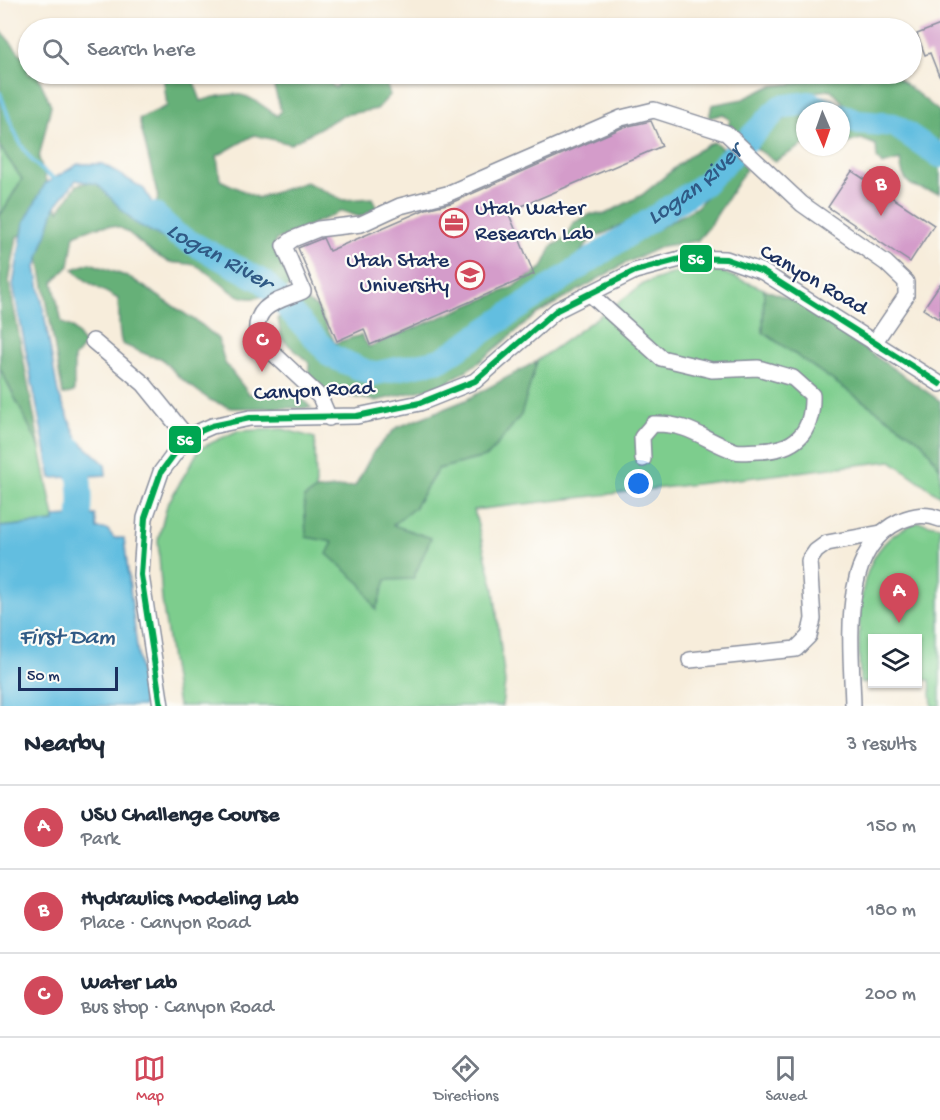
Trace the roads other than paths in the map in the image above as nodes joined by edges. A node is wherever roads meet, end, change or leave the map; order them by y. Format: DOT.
graph roads {
  1 [pos="589,293"];
  2 [pos="93,341"];
  3 [pos="874,343"];
  4 [pos="940,384"];
  5 [pos="329,418"];
  6 [pos="187,438"];
  7 [pos="643,459"];
  8 [pos="940,519"];
  9 [pos="880,533"];
  10 [pos="690,660"];
  11 [pos="160,706"];
  12 [pos="853,706"];
  1 -- 3 [label="street, Canyon Road"];
  1 -- 5 [label="street, Canyon Road"];
  1 -- 7 [label="street"];
  2 -- 6 [label="street"];
  3 -- 4 [label="street, Canyon Road"];
  3 -- 5 [label="street"];
  5 -- 6 [label="street, Canyon Road"];
  6 -- 11 [label="street, Canyon Road"];
  8 -- 9 [label="street"];
  9 -- 10 [label="street"];
  9 -- 12 [label="street"];
}
